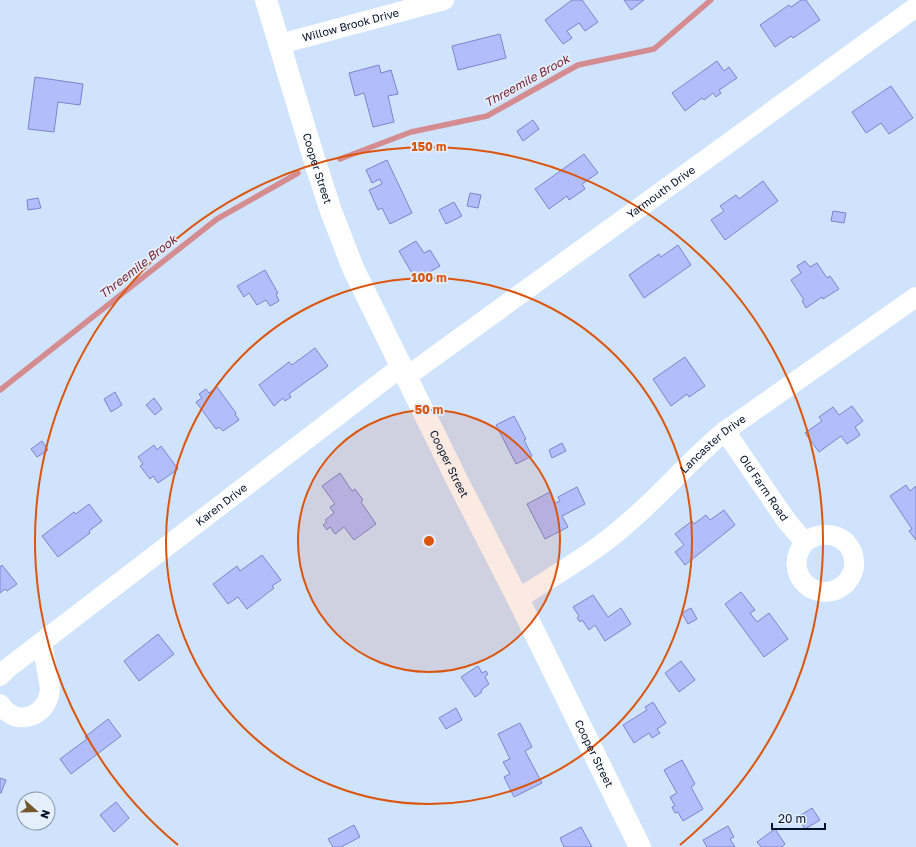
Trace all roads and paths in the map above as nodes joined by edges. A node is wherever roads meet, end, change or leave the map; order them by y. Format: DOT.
graph roads {
  1 [pos="266,0"];
  2 [pos="444,0"];
  3 [pos="914,13"];
  4 [pos="280,44"];
  5 [pos="916,297"];
  6 [pos="404,372"];
  7 [pos="725,432"];
  8 [pos="806,542"];
  9 [pos="518,599"];
  10 [pos="42,642"];
  11 [pos="0,676"];
  12 [pos="0,704"];
  13 [pos="640,847"];
  1 -- 4 [label="street, Cooper Street"];
  2 -- 4 [label="street, Willow Brook Drive"];
  3 -- 6 [label="street, Yarmouth Drive"];
  4 -- 6 [label="street, Cooper Street"];
  5 -- 7 [label="street, Lancaster Drive"];
  6 -- 9 [label="street, Cooper Street"];
  6 -- 10 [label="street, Karen Drive"];
  7 -- 8 [label="street, Old Farm Road"];
  7 -- 9 [label="street, Lancaster Drive"];
  9 -- 13 [label="street, Cooper Street"];
  10 -- 11 [label="street, Karen Drive"];
  10 -- 12 [label="street"];
}
